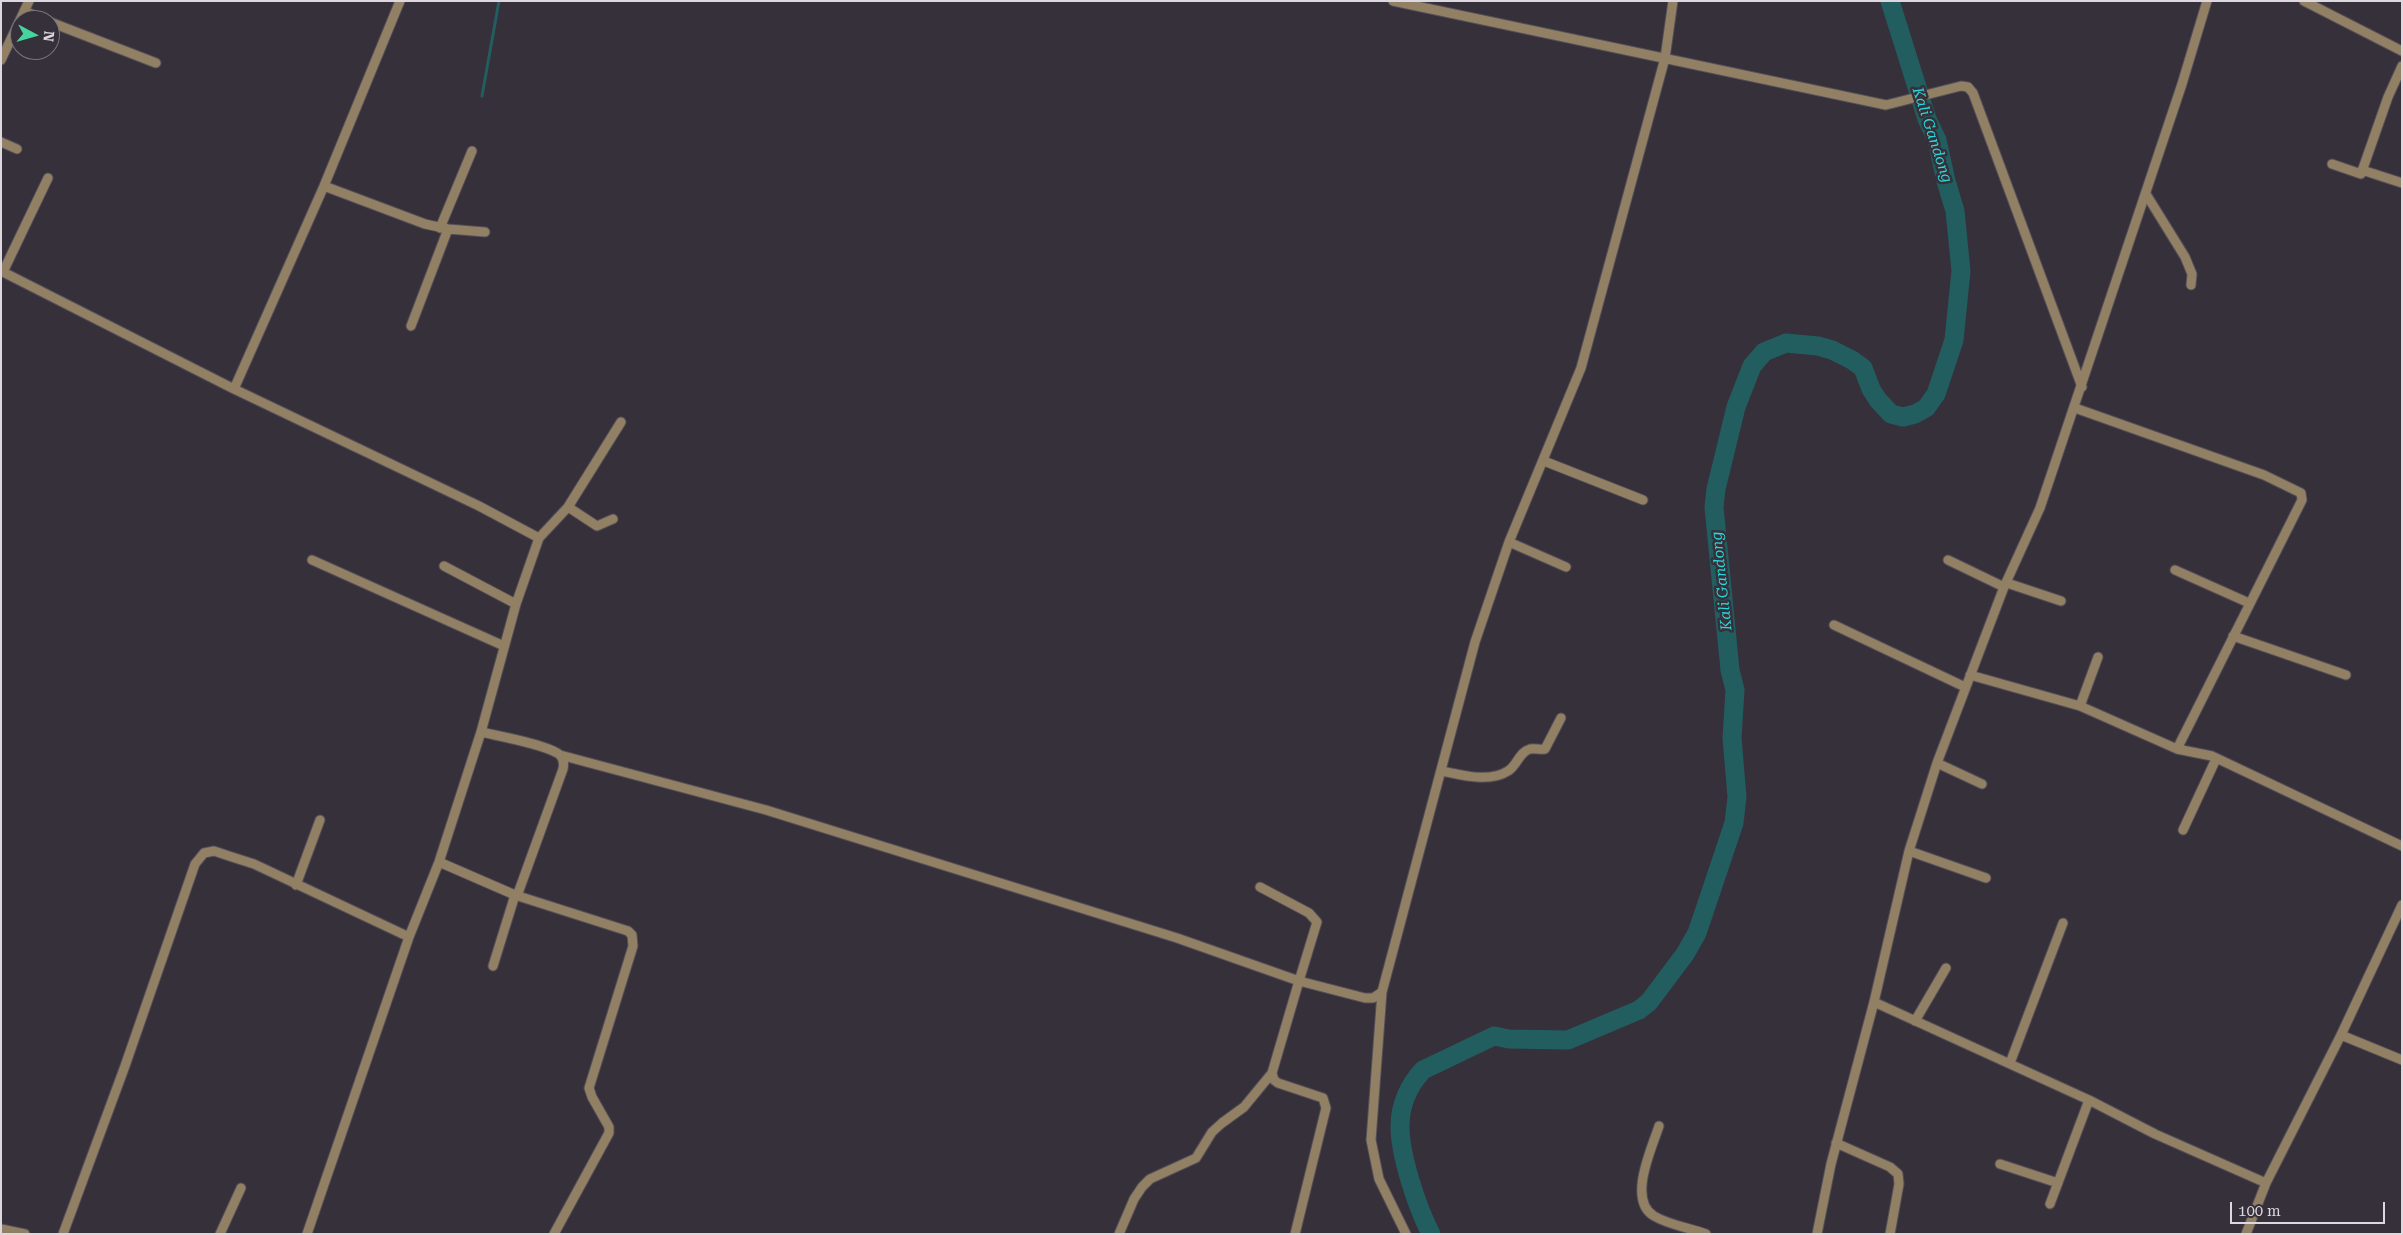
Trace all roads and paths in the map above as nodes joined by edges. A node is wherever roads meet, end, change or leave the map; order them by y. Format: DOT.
graph roads {
  1 [pos="400,1"];
  2 [pos="1393,1"];
  3 [pos="1673,1"];
  4 [pos="2207,1"];
  5 [pos="2304,1"];
  6 [pos="60,26"];
  7 [pos="10,41"];
  8 [pos="2402,51"];
  9 [pos="1665,58"];
  10 [pos="1,60"];
  11 [pos="156,63"];
  12 [pos="2402,66"];
  13 [pos="1,142"];
  14 [pos="17,149"];
  15 [pos="472,152"];
  16 [pos="2332,164"];
  17 [pos="2362,170"];
  18 [pos="48,178"];
  19 [pos="2402,183"];
  20 [pos="324,186"];
  21 [pos="2146,194"];
  22 [pos="444,229"];
  23 [pos="485,232"];
  24 [pos="2,271"];
  25 [pos="2191,285"];
  26 [pos="412,326"];
  27 [pos="2082,387"];
  28 [pos="234,388"];
  29 [pos="2075,408"];
  30 [pos="621,422"];
  31 [pos="1544,460"];
  32 [pos="1643,500"];
  33 [pos="568,507"];
  34 [pos="613,518"];
  35 [pos="539,538"];
  36 [pos="1509,542"];
  37 [pos="312,560"];
  38 [pos="1948,560"];
  39 [pos="444,566"];
  40 [pos="1566,567"];
  41 [pos="2176,570"];
  42 [pos="2005,585"];
  43 [pos="2061,600"];
  44 [pos="2249,603"];
  45 [pos="516,604"];
  46 [pos="1834,625"];
  47 [pos="2233,636"];
  48 [pos="504,646"];
  49 [pos="2098,657"];
  50 [pos="1970,675"];
  51 [pos="2346,675"];
  52 [pos="1965,687"];
  53 [pos="2080,706"];
  54 [pos="1561,718"];
  55 [pos="481,732"];
  56 [pos="2176,749"];
  57 [pos="560,755"];
  58 [pos="2216,759"];
  59 [pos="1936,763"];
  60 [pos="1442,772"];
  61 [pos="1982,784"];
  62 [pos="320,820"];
  63 [pos="2183,830"];
  64 [pos="2402,846"];
  65 [pos="1909,851"];
  66 [pos="439,862"];
  67 [pos="1986,878"];
  68 [pos="296,885"];
  69 [pos="1260,887"];
  70 [pos="516,895"];
  71 [pos="2402,905"];
  72 [pos="2063,923"];
  73 [pos="409,937"];
  74 [pos="493,966"];
  75 [pos="1946,968"];
  76 [pos="1299,981"];
  77 [pos="1382,992"];
  78 [pos="1874,1002"];
  79 [pos="1915,1021"];
  80 [pos="2341,1035"];
  81 [pos="2402,1060"];
  82 [pos="2010,1064"];
  83 [pos="1272,1073"];
  84 [pos="2089,1100"];
  85 [pos="1659,1126"];
  86 [pos="1836,1143"];
  87 [pos="2000,1164"];
  88 [pos="2058,1183"];
  89 [pos="2266,1183"];
  90 [pos="241,1188"];
  91 [pos="2050,1204"];
  92 [pos="1,1229"];
  93 [pos="25,1234"];
  94 [pos="63,1234"];
  95 [pos="220,1234"];
  96 [pos="307,1234"];
  97 [pos="554,1234"];
  98 [pos="1119,1234"];
  99 [pos="1295,1234"];
  100 [pos="1406,1234"];
  101 [pos="1706,1234"];
  102 [pos="1817,1234"];
  103 [pos="1890,1234"];
  104 [pos="2246,1234"];
  1 -- 20 [label="street"];
  2 -- 9 [label="street"];
  3 -- 9 [label="street"];
  4 -- 21 [label="street"];
  5 -- 8 [label="street"];
  6 -- 11 [label="street"];
  7 -- 10 [label="street"];
  9 -- 27 [label="street"];
  9 -- 31 [label="street"];
  12 -- 17 [label="street"];
  13 -- 14 [label="street"];
  15 -- 22 [label="street"];
  16 -- 17 [label="street"];
  17 -- 19 [label="street"];
  18 -- 24 [label="street"];
  20 -- 22 [label="street"];
  20 -- 28 [label="street"];
  21 -- 25 [label="street"];
  21 -- 27 [label="street"];
  22 -- 23 [label="street"];
  22 -- 26 [label="street"];
  24 -- 28 [label="street"];
  27 -- 29 [label="street"];
  28 -- 35 [label="street"];
  29 -- 42 [label="street"];
  29 -- 44 [label="street"];
  30 -- 33 [label="street"];
  31 -- 32 [label="street"];
  31 -- 36 [label="street"];
  33 -- 34 [label="street"];
  33 -- 35 [label="street"];
  35 -- 45 [label="street"];
  36 -- 40 [label="street"];
  36 -- 60 [label="street"];
  37 -- 48 [label="street"];
  38 -- 42 [label="street"];
  39 -- 45 [label="street"];
  41 -- 44 [label="street"];
  42 -- 43 [label="street"];
  42 -- 50 [label="street"];
  44 -- 47 [label="street"];
  45 -- 48 [label="street"];
  46 -- 52 [label="street"];
  47 -- 51 [label="street"];
  47 -- 56 [label="street"];
  48 -- 55 [label="street"];
  49 -- 53 [label="street"];
  50 -- 52 [label="street"];
  50 -- 53 [label="street"];
  52 -- 59 [label="street"];
  53 -- 56 [label="street"];
  54 -- 60 [label="street"];
  55 -- 57 [label="street"];
  55 -- 66 [label="street"];
  56 -- 58 [label="street"];
  57 -- 70 [label="street"];
  57 -- 76 [label="street"];
  58 -- 63 [label="street"];
  58 -- 64 [label="street"];
  59 -- 61 [label="street"];
  59 -- 65 [label="street"];
  60 -- 77 [label="street"];
  62 -- 68 [label="street"];
  65 -- 67 [label="street"];
  65 -- 78 [label="street"];
  66 -- 70 [label="street"];
  66 -- 73 [label="street"];
  68 -- 73 [label="street"];
  68 -- 94 [label="street"];
  69 -- 76 [label="street"];
  70 -- 74 [label="street"];
  70 -- 97 [label="street"];
  71 -- 80 [label="street"];
  72 -- 82 [label="street"];
  73 -- 96 [label="street"];
  75 -- 79 [label="street"];
  76 -- 77 [label="street"];
  76 -- 83 [label="street"];
  77 -- 100 [label="street"];
  78 -- 79 [label="street"];
  78 -- 86 [label="street"];
  79 -- 82 [label="street"];
  80 -- 81 [label="street"];
  80 -- 89 [label="street"];
  82 -- 84 [label="street"];
  83 -- 98 [label="street"];
  83 -- 99 [label="street"];
  84 -- 88 [label="street"];
  84 -- 89 [label="street"];
  85 -- 101 [label="street"];
  86 -- 102 [label="street"];
  86 -- 103 [label="street"];
  87 -- 88 [label="street"];
  88 -- 91 [label="street"];
  89 -- 104 [label="street"];
  90 -- 95 [label="street"];
  92 -- 93 [label="street"];
}
